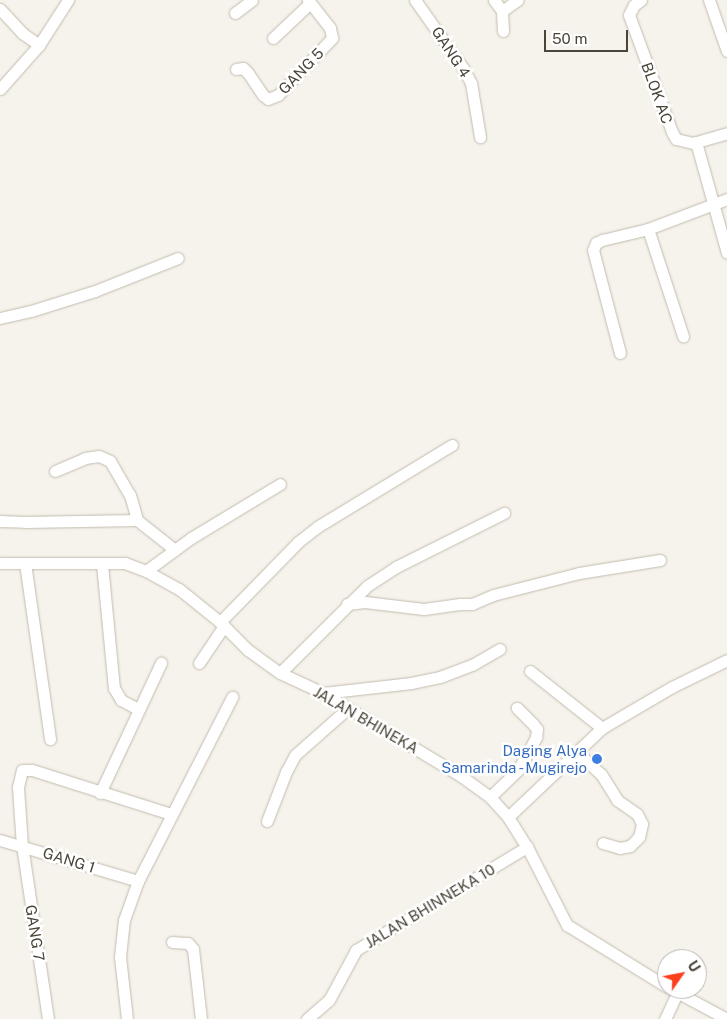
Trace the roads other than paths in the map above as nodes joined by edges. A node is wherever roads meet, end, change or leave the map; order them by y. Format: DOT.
graph roads {
  1 [pos="68,0"];
  2 [pos="252,0"];
  3 [pos="415,0"];
  4 [pos="494,0"];
  5 [pos="518,0"];
  6 [pos="641,0"];
  7 [pos="709,0"];
  8 [pos="309,2"];
  9 [pos="0,9"];
  10 [pos="502,10"];
  11 [pos="235,13"];
  12 [pos="503,31"];
  13 [pos="273,38"];
  14 [pos="40,45"];
  15 [pos="727,51"];
  16 [pos="236,69"];
  17 [pos="0,89"];
  18 [pos="727,133"];
  19 [pos="480,137"];
  20 [pos="696,142"];
  21 [pos="727,199"];
  22 [pos="712,203"];
  23 [pos="648,229"];
  24 [pos="727,253"];
  25 [pos="178,258"];
  26 [pos="0,318"];
  27 [pos="683,336"];
  28 [pos="620,353"];
  29 [pos="452,444"];
  30 [pos="55,471"];
  31 [pos="280,484"];
  32 [pos="504,513"];
  33 [pos="137,520"];
  34 [pos="0,521"];
  35 [pos="175,550"];
  36 [pos="660,560"];
  37 [pos="0,563"];
  38 [pos="25,563"];
  39 [pos="102,564"];
  40 [pos="146,571"];
  41 [pos="346,604"];
  42 [pos="222,624"];
  43 [pos="500,649"];
  44 [pos="727,660"];
  45 [pos="161,663"];
  46 [pos="199,663"];
  47 [pos="530,671"];
  48 [pos="280,673"];
  49 [pos="323,693"];
  50 [pos="232,697"];
  51 [pos="516,708"];
  52 [pos="347,709"];
  53 [pos="138,710"];
  54 [pos="602,728"];
  55 [pos="50,739"];
  56 [pos="577,752"];
  57 [pos="100,793"];
  58 [pos="490,798"];
  59 [pos="170,814"];
  60 [pos="508,818"];
  61 [pos="267,821"];
  62 [pos="0,840"];
  63 [pos="603,843"];
  64 [pos="22,846"];
  65 [pos="527,847"];
  66 [pos="138,881"];
  67 [pos="172,942"];
  68 [pos="657,980"];
  69 [pos="670,999"];
  70 [pos="690,999"];
  71 [pos="48,1019"];
  72 [pos="127,1019"];
  73 [pos="201,1019"];
  74 [pos="307,1019"];
  75 [pos="665,1019"];
  76 [pos="727,1019"];
  1 -- 14 [label="street"];
  2 -- 11 [label="street"];
  3 -- 19 [label="street, GANG 4"];
  4 -- 10 [label="street"];
  5 -- 10 [label="street"];
  6 -- 20 [label="street, BLOK AC"];
  7 -- 15 [label="street"];
  8 -- 13 [label="street"];
  8 -- 16 [label="street, GANG 5"];
  9 -- 14 [label="street"];
  10 -- 12 [label="street"];
  14 -- 17 [label="street"];
  18 -- 20 [label="street"];
  20 -- 22 [label="street"];
  21 -- 22 [label="street"];
  22 -- 23 [label="street"];
  22 -- 24 [label="street"];
  23 -- 27 [label="street"];
  23 -- 28 [label="street"];
  25 -- 26 [label="street"];
  29 -- 42 [label="street"];
  30 -- 33 [label="street"];
  31 -- 35 [label="street"];
  32 -- 41 [label="street"];
  33 -- 34 [label="street"];
  33 -- 35 [label="street"];
  35 -- 40 [label="street"];
  36 -- 41 [label="street"];
  37 -- 38 [label="street, JALAN BHINEKA"];
  38 -- 39 [label="street, JALAN BHINEKA"];
  38 -- 55 [label="street"];
  39 -- 40 [label="street, JALAN BHINEKA"];
  39 -- 53 [label="street"];
  40 -- 42 [label="street, JALAN BHINEKA"];
  41 -- 48 [label="street"];
  42 -- 46 [label="street"];
  42 -- 48 [label="street, JALAN BHINEKA"];
  43 -- 49 [label="street"];
  44 -- 54 [label="street"];
  45 -- 53 [label="street"];
  47 -- 54 [label="street"];
  48 -- 49 [label="street, JALAN BHINEKA"];
  49 -- 52 [label="street, JALAN BHINEKA"];
  50 -- 59 [label="street"];
  51 -- 58 [label="street"];
  52 -- 58 [label="street, JALAN BHINEKA"];
  52 -- 61 [label="street"];
  53 -- 57 [label="street"];
  54 -- 56 [label="street"];
  56 -- 60 [label="street"];
  56 -- 63 [label="street"];
  57 -- 59 [label="street"];
  57 -- 64 [label="street, GANG 7"];
  58 -- 60 [label="street, JALAN BHINEKA"];
  59 -- 66 [label="street"];
  60 -- 65 [label="street, JALAN BHINEKA"];
  62 -- 64 [label="street, GANG 1"];
  64 -- 66 [label="street, GANG 1"];
  64 -- 71 [label="street, GANG 7"];
  65 -- 68 [label="street, JALAN BHINEKA"];
  65 -- 74 [label="street, JALAN BHINNEKA 10"];
  66 -- 72 [label="street"];
  67 -- 73 [label="street"];
  69 -- 75 [label="street"];
  70 -- 76 [label="street, JALAN BHINEKA"];
}
